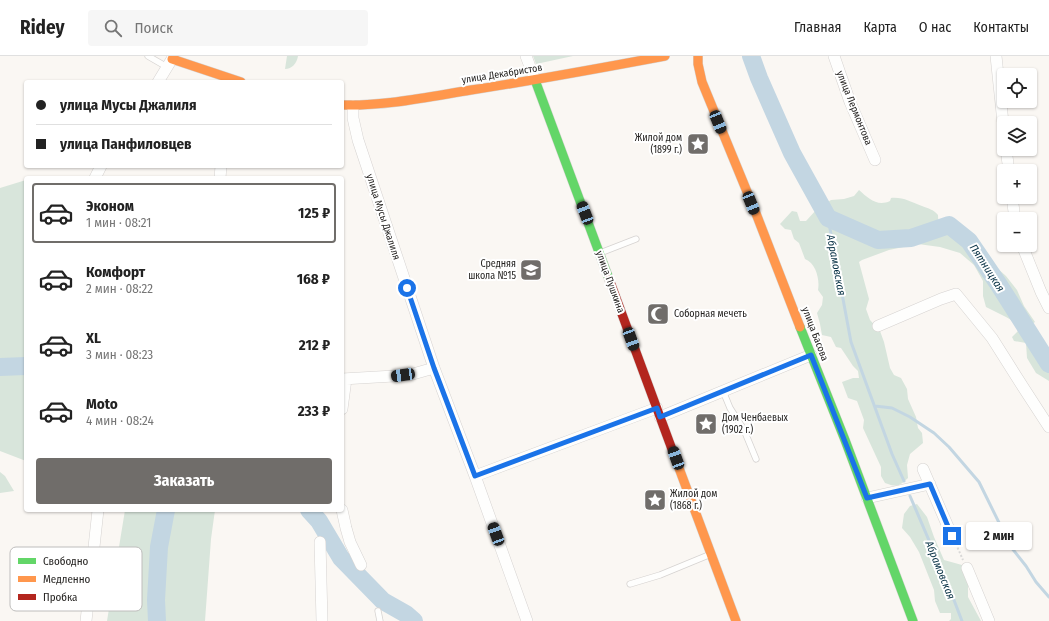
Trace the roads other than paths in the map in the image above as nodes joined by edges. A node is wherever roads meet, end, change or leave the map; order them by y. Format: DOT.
graph roads {
  1 [pos="526,56"];
  2 [pos="665,56"];
  3 [pos="698,56"];
  4 [pos="834,56"];
  5 [pos="996,56"];
  6 [pos="151,58"];
  7 [pos="171,61"];
  8 [pos="159,80"];
  9 [pos="233,80"];
  10 [pos="535,80"];
  11 [pos="347,105"];
  12 [pos="1002,116"];
  13 [pos="875,160"];
  14 [pos="636,239"];
  15 [pos="1025,252"];
  16 [pos="599,253"];
  17 [pos="1049,308"];
  18 [pos="878,326"];
  19 [pos="811,355"];
  20 [pos="434,368"];
  21 [pos="344,379"];
  22 [pos="723,391"];
  23 [pos="659,412"];
  24 [pos="1049,427"];
  25 [pos="756,459"];
  26 [pos="923,469"];
  27 [pos="475,476"];
  28 [pos="930,484"];
  29 [pos="867,498"];
  30 [pos="98,512"];
  31 [pos="342,512"];
  32 [pos="952,536"];
  33 [pos="320,542"];
  34 [pos="94,547"];
  35 [pos="711,554"];
  36 [pos="361,565"];
  37 [pos="967,568"];
  38 [pos="630,584"];
  39 [pos="87,611"];
  40 [pos="378,611"];
  41 [pos="86,621"];
  42 [pos="322,621"];
  43 [pos="380,621"];
  44 [pos="527,621"];
  45 [pos="736,621"];
  46 [pos="913,621"];
  47 [pos="989,621"];
  1 -- 10 [label="street, улица Пушкина"];
  2 -- 10 [label="street, улица Декабристов"];
  3 -- 19 [label="street, улица Басова"];
  4 -- 13 [label="street, улица Лермонтова"];
  5 -- 12 [label="street"];
  6 -- 7 [label="lane"];
  6 -- 7 [label="lane"];
  7 -- 8 [label="street"];
  7 -- 9 [label="street"];
  10 -- 11 [label="street, улица Декабристов"];
  10 -- 16 [label="street, улица Пушкина"];
  11 -- 20 [label="street, улица Мусы Джалиля"];
  14 -- 16 [label="lane"];
  15 -- 17 [label="street"];
  16 -- 23 [label="street, улица Пушкина"];
  18 -- 24 [label="street"];
  19 -- 22 [label="street"];
  19 -- 29 [label="street, улица Басова"];
  20 -- 21 [label="street"];
  20 -- 27 [label="street, улица Мусы Джалиля"];
  22 -- 23 [label="street"];
  22 -- 25 [label="lane"];
  23 -- 27 [label="street"];
  23 -- 35 [label="street, улица Пушкина"];
  26 -- 28 [label="street"];
  27 -- 44 [label="street, улица Мусы Джалиля"];
  28 -- 29 [label="street"];
  28 -- 32 [label="street"];
  29 -- 46 [label="street, улица Басова"];
  30 -- 34 [label="street"];
  31 -- 36 [label="street"];
  33 -- 42 [label="street"];
  35 -- 38 [label="lane"];
  35 -- 45 [label="street, улица Пушкина"];
  37 -- 47 [label="street"];
  39 -- 41 [label="street"];
  40 -- 43 [label="lane"];
}
